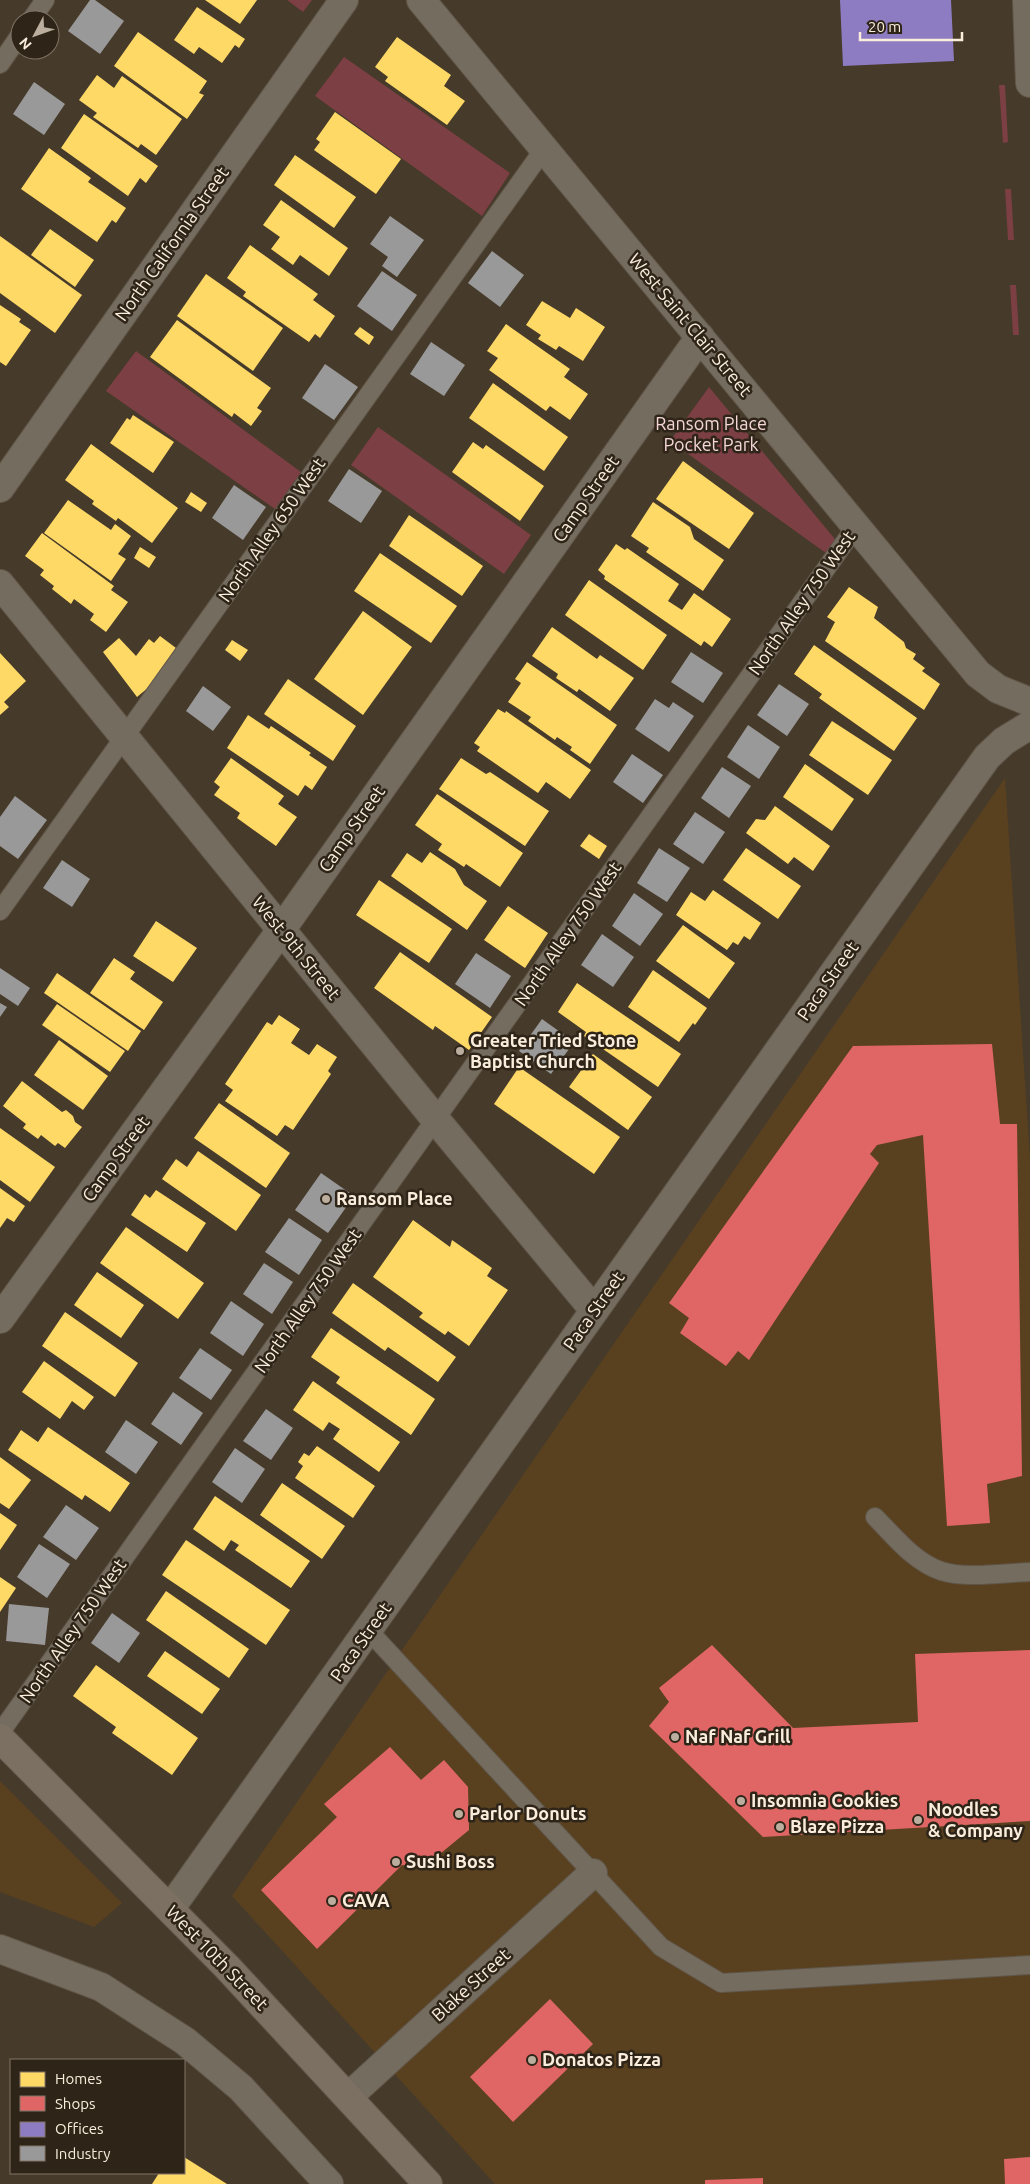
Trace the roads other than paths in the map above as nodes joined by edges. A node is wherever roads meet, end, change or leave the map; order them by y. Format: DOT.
graph roads {
  1 [pos="344,0"];
  2 [pos="421,0"];
  3 [pos="1027,0"];
  4 [pos="1029,29"];
  5 [pos="10,50"];
  6 [pos="0,64"];
  7 [pos="1030,83"];
  8 [pos="544,149"];
  9 [pos="700,337"];
  10 [pos="0,488"];
  11 [pos="856,525"];
  12 [pos="0,584"];
  13 [pos="1030,702"];
  14 [pos="1030,725"];
  15 [pos="125,736"];
  16 [pos="0,911"];
  17 [pos="281,930"];
  18 [pos="436,1120"];
  19 [pos="594,1310"];
  20 [pos="0,1319"];
  21 [pos="875,1517"];
  22 [pos="1030,1572"];
  23 [pos="369,1631"];
  24 [pos="0,1733"];
  25 [pos="0,1738"];
  26 [pos="593,1873"];
  27 [pos="170,1909"];
  28 [pos="0,1949"];
  29 [pos="1030,1965"];
  30 [pos="349,2096"];
  31 [pos="329,2184"];
  32 [pos="428,2184"];
  1 -- 10 [label="street, North California Street"];
  2 -- 8 [label="street, West Saint Clair Street"];
  3 -- 4 [label="street"];
  4 -- 7 [label="street"];
  5 -- 6 [label="lane"];
  8 -- 9 [label="street, West Saint Clair Street"];
  8 -- 15 [label="lane, North Alley 650 West"];
  9 -- 11 [label="street, West Saint Clair Street"];
  9 -- 17 [label="street, Camp Street"];
  11 -- 13 [label="street, West Saint Clair Street"];
  11 -- 18 [label="lane, North Alley 750 West"];
  12 -- 15 [label="street, West 9th Street"];
  14 -- 19 [label="street, Paca Street"];
  15 -- 16 [label="lane, North Alley 650 West"];
  15 -- 17 [label="street, West 9th Street"];
  17 -- 18 [label="street, West 9th Street"];
  17 -- 20 [label="street, Camp Street"];
  18 -- 19 [label="street, West 9th Street"];
  18 -- 24 [label="lane, North Alley 750 West"];
  19 -- 23 [label="street, Paca Street"];
  21 -- 22 [label="lane"];
  23 -- 26 [label="lane"];
  23 -- 27 [label="street, Paca Street"];
  25 -- 27 [label="main road, West 10th Street"];
  26 -- 29 [label="lane"];
  26 -- 30 [label="street, Blake Street"];
  27 -- 30 [label="main road, West 10th Street"];
  28 -- 31 [label="street"];
  30 -- 32 [label="main road, West 10th Street"];
}
